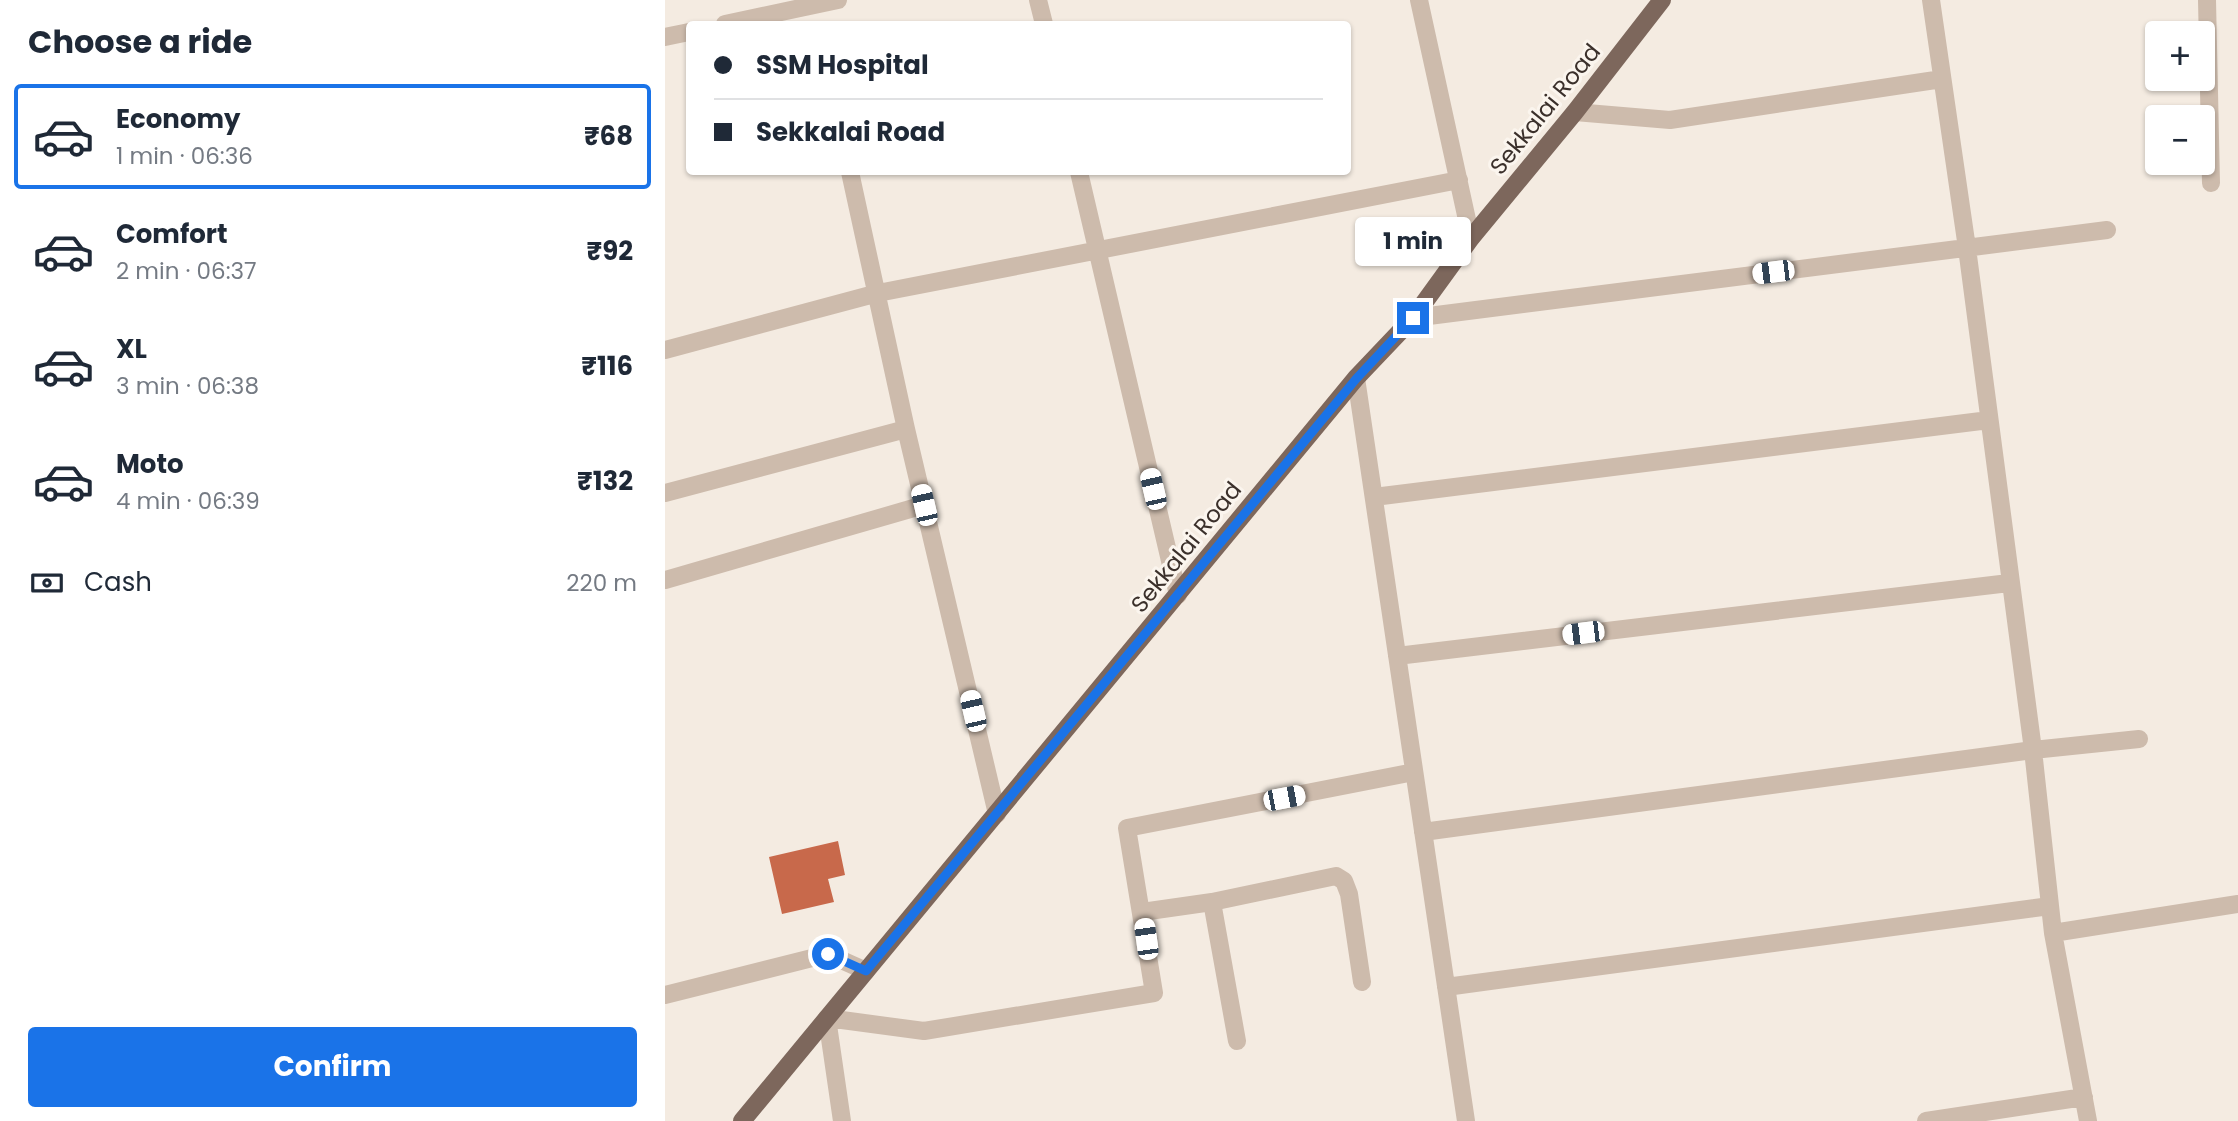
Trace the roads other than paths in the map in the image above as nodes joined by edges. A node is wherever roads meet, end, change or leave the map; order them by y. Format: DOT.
graph roads {
  1 [pos="838,0"];
  2 [pos="1038,0"];
  3 [pos="1419,0"];
  4 [pos="1662,0"];
  5 [pos="1931,0"];
  6 [pos="2207,0"];
  7 [pos="812,3"];
  8 [pos="737,21"];
  9 [pos="815,21"];
  10 [pos="1043,21"];
  11 [pos="686,33"];
  12 [pos="665,37"];
  13 [pos="1942,79"];
  14 [pos="1575,112"];
  15 [pos="851,175"];
  16 [pos="1080,175"];
  17 [pos="1459,180"];
  18 [pos="2211,183"];
  19 [pos="2107,230"];
  20 [pos="1471,238"];
  21 [pos="1967,248"];
  22 [pos="1097,251"];
  23 [pos="878,293"];
  24 [pos="1413,318"];
  25 [pos="665,350"];
  26 [pos="1356,379"];
  27 [pos="1989,420"];
  28 [pos="906,429"];
  29 [pos="665,493"];
  30 [pos="1374,497"];
  31 [pos="924,505"];
  32 [pos="665,580"];
  33 [pos="2009,583"];
  34 [pos="1178,595"];
  35 [pos="1397,656"];
  36 [pos="2139,739"];
  37 [pos="2033,750"];
  38 [pos="1414,772"];
  39 [pos="997,814"];
  40 [pos="1423,832"];
  41 [pos="1212,902"];
  42 [pos="2238,904"];
  43 [pos="2050,906"];
  44 [pos="1142,912"];
  45 [pos="2053,933"];
  46 [pos="866,971"];
  47 [pos="1361,982"];
  48 [pos="1446,987"];
  49 [pos="665,995"];
  50 [pos="827,1018"];
  51 [pos="1237,1041"];
  52 [pos="2084,1097"];
  53 [pos="742,1121"];
  54 [pos="842,1121"];
  55 [pos="1466,1121"];
  56 [pos="1926,1121"];
  57 [pos="2088,1121"];
  1 -- 7 [label="street"];
  2 -- 10 [label="street"];
  3 -- 17 [label="street"];
  4 -- 14 [label="main road, Sekkalai Road"];
  5 -- 13 [label="street"];
  6 -- 18 [label="street"];
  7 -- 8 [label="street"];
  7 -- 9 [label="street"];
  11 -- 12 [label="street"];
  13 -- 14 [label="street"];
  13 -- 21 [label="street"];
  14 -- 20 [label="main road, Sekkalai Road"];
  15 -- 23 [label="street"];
  16 -- 22 [label="street"];
  17 -- 20 [label="street"];
  17 -- 22 [label="street"];
  19 -- 21 [label="street"];
  20 -- 24 [label="main road, Sekkalai Road"];
  21 -- 24 [label="street"];
  21 -- 27 [label="street"];
  22 -- 23 [label="street"];
  22 -- 34 [label="street"];
  23 -- 25 [label="street"];
  23 -- 28 [label="street"];
  24 -- 26 [label="main road, Sekkalai Road"];
  26 -- 30 [label="street"];
  26 -- 34 [label="main road, Sekkalai Road"];
  27 -- 30 [label="street"];
  27 -- 33 [label="street"];
  28 -- 29 [label="street"];
  28 -- 31 [label="street"];
  30 -- 35 [label="street"];
  31 -- 32 [label="street"];
  31 -- 39 [label="street"];
  33 -- 35 [label="street"];
  33 -- 37 [label="street"];
  34 -- 39 [label="main road, Sekkalai Road"];
  35 -- 38 [label="street"];
  36 -- 37 [label="street"];
  37 -- 40 [label="street"];
  37 -- 43 [label="street"];
  38 -- 40 [label="street"];
  38 -- 44 [label="street"];
  39 -- 46 [label="main road, Sekkalai Road"];
  40 -- 48 [label="street"];
  41 -- 44 [label="street"];
  41 -- 47 [label="street"];
  41 -- 51 [label="street"];
  42 -- 45 [label="street"];
  43 -- 45 [label="street"];
  43 -- 48 [label="street"];
  44 -- 50 [label="street"];
  45 -- 52 [label="street"];
  46 -- 49 [label="street"];
  46 -- 50 [label="main road, Sekkalai Road"];
  48 -- 55 [label="street"];
  50 -- 53 [label="main road, Sekkalai Road"];
  50 -- 54 [label="street"];
  52 -- 56 [label="street"];
  52 -- 57 [label="street"];
}
